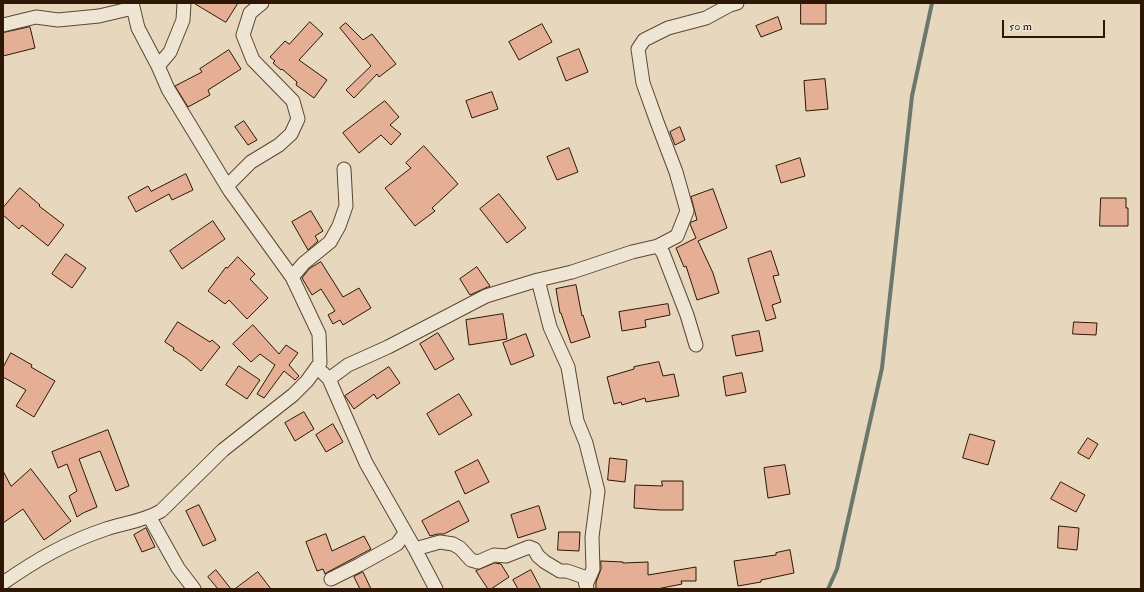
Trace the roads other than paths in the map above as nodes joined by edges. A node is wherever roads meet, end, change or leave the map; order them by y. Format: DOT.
graph roads {
  1 [pos="184,3"];
  2 [pos="262,3"];
  3 [pos="737,3"];
  4 [pos="133,6"];
  5 [pos="3,25"];
  6 [pos="158,66"];
  7 [pos="344,169"];
  8 [pos="227,186"];
  9 [pos="658,246"];
  10 [pos="292,277"];
  11 [pos="538,280"];
  12 [pos="696,345"];
  13 [pos="320,363"];
  14 [pos="329,379"];
  15 [pos="150,518"];
  16 [pos="405,533"];
  17 [pos="415,549"];
  18 [pos="331,579"];
  19 [pos="3,583"];
  20 [pos="587,587"];
  21 [pos="194,589"];
  22 [pos="436,589"];
  1 -- 6 [label="street"];
  2 -- 8 [label="street"];
  3 -- 9 [label="street"];
  4 -- 5 [label="street"];
  4 -- 6 [label="street"];
  6 -- 8 [label="street"];
  7 -- 10 [label="street"];
  8 -- 10 [label="street"];
  9 -- 11 [label="street"];
  9 -- 12 [label="street"];
  10 -- 13 [label="street"];
  11 -- 14 [label="street"];
  11 -- 20 [label="street"];
  13 -- 14 [label="street"];
  13 -- 15 [label="street"];
  14 -- 16 [label="street"];
  15 -- 19 [label="street"];
  15 -- 21 [label="street"];
  16 -- 17 [label="street"];
  16 -- 18 [label="street"];
  17 -- 20 [label="street"];
  17 -- 22 [label="street"];
}
